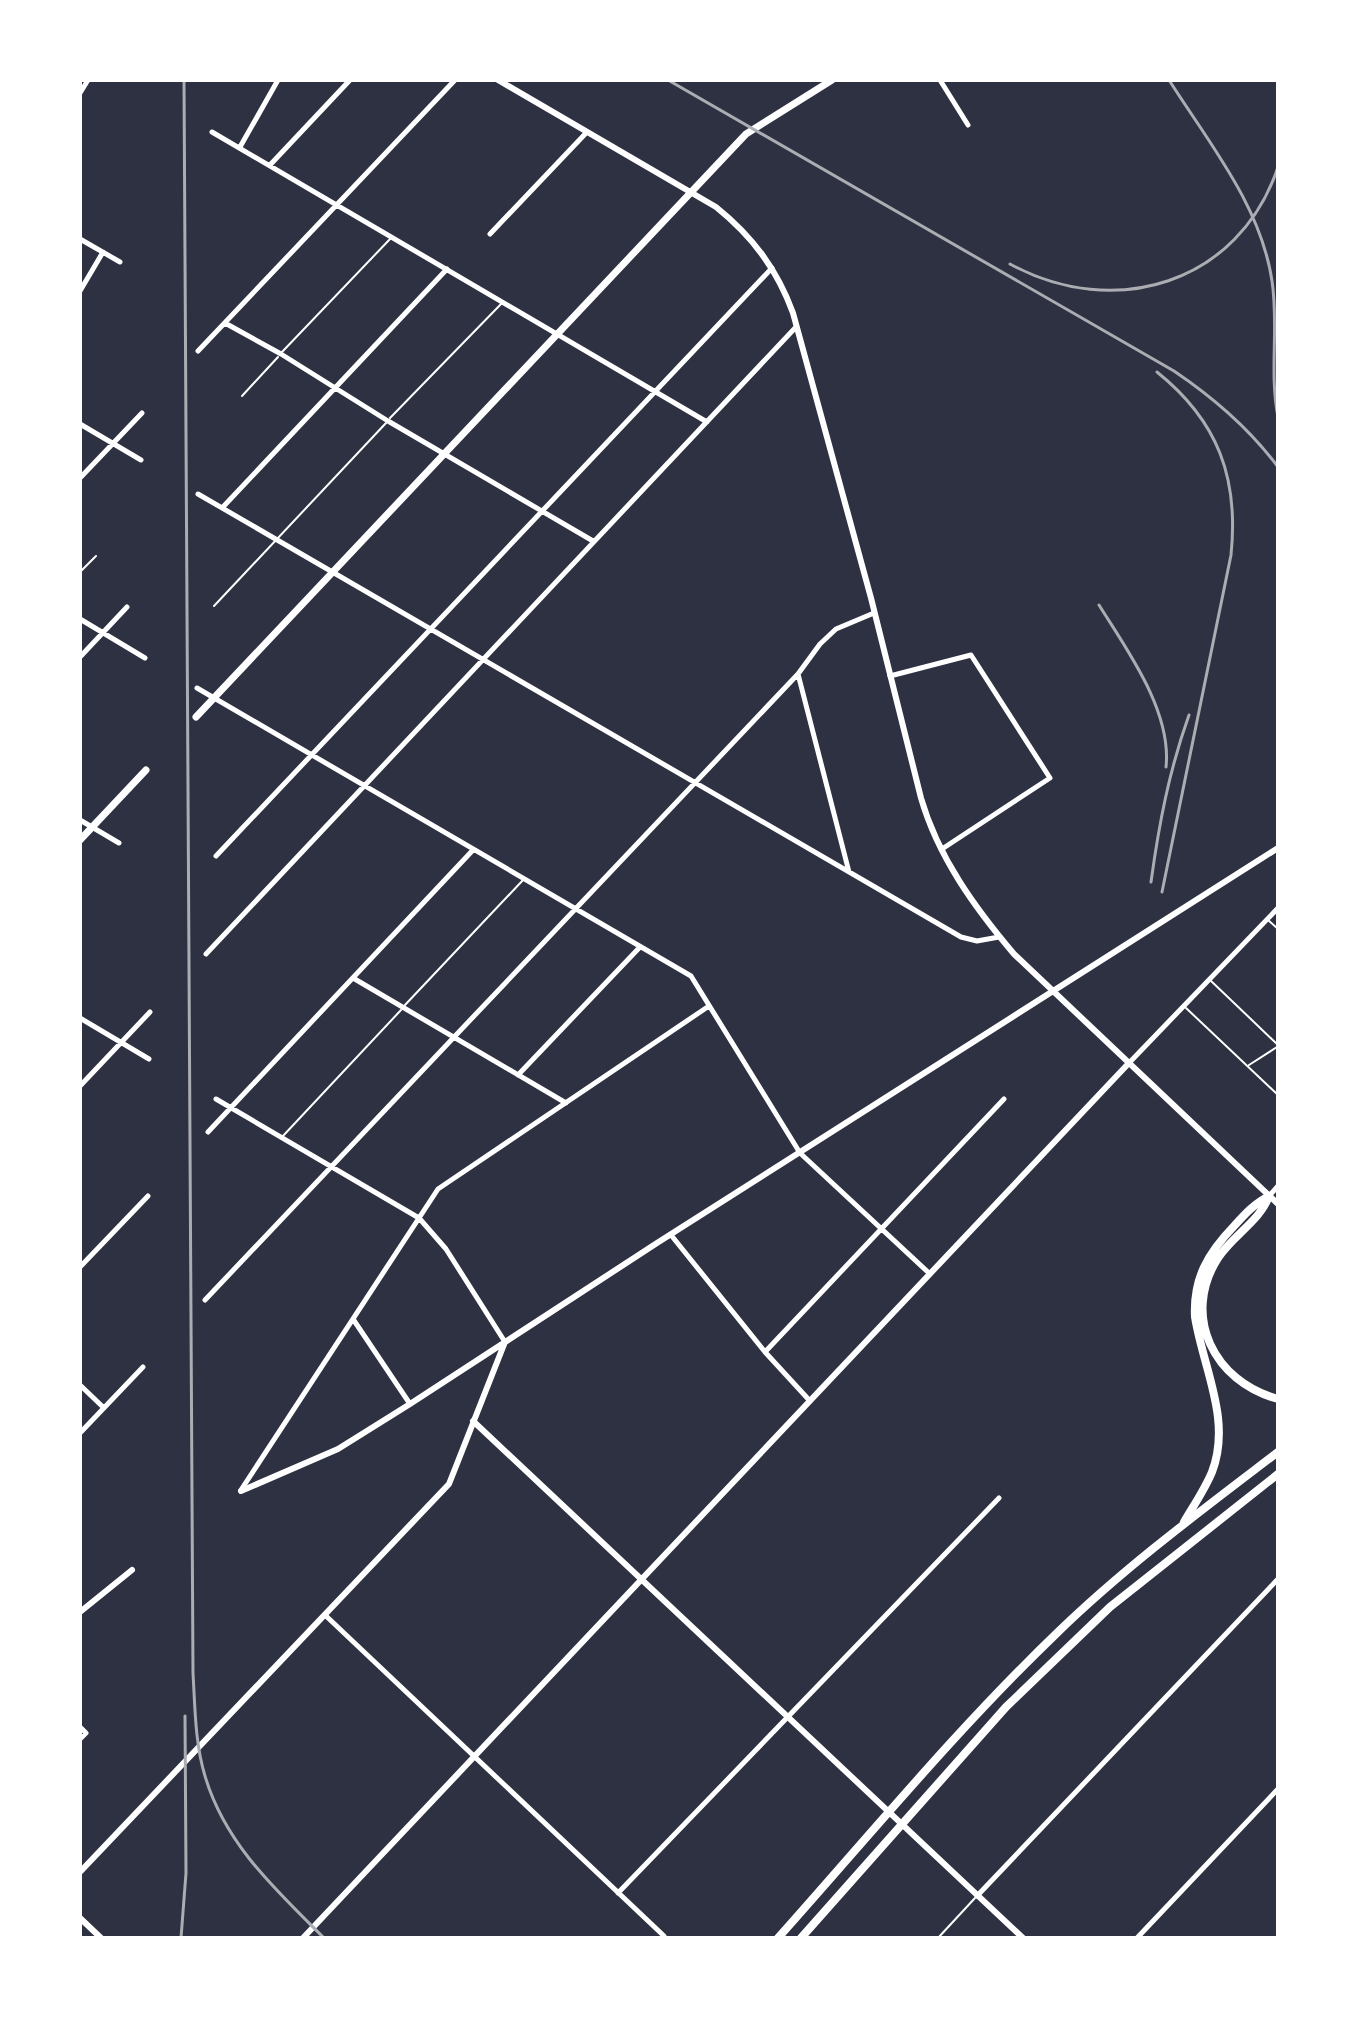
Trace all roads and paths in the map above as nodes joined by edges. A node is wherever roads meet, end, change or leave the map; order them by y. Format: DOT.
graph roads {
  1 [pos="88,80"];
  2 [pos="278,80"];
  3 [pos="350,80"];
  4 [pos="455,80"];
  5 [pos="498,80"];
  6 [pos="832,80"];
  7 [pos="940,80"];
  8 [pos="80,93"];
  9 [pos="968,125"];
  10 [pos="212,132"];
  11 [pos="587,132"];
  12 [pos="240,147"];
  13 [pos="270,165"];
  14 [pos="692,192"];
  15 [pos="337,205"];
  16 [pos="490,234"];
  17 [pos="392,237"];
  18 [pos="80,239"];
  19 [pos="103,252"];
  20 [pos="120,262"];
  21 [pos="772,268"];
  22 [pos="447,269"];
  23 [pos="80,291"];
  24 [pos="503,302"];
  25 [pos="225,323"];
  26 [pos="796,327"];
  27 [pos="558,334"];
  28 [pos="198,351"];
  29 [pos="281,354"];
  30 [pos="334,388"];
  31 [pos="656,392"];
  32 [pos="242,396"];
  33 [pos="142,413"];
  34 [pos="388,421"];
  35 [pos="707,422"];
  36 [pos="80,424"];
  37 [pos="113,443"];
  38 [pos="445,453"];
  39 [pos="141,460"];
  40 [pos="80,478"];
  41 [pos="198,494"];
  42 [pos="222,508"];
  43 [pos="542,511"];
  44 [pos="277,540"];
  45 [pos="593,541"];
  46 [pos="96,556"];
  47 [pos="80,572"];
  48 [pos="333,573"];
  49 [pos="214,606"];
  50 [pos="127,607"];
  51 [pos="874,613"];
  52 [pos="80,619"];
  53 [pos="430,630"];
  54 [pos="102,633"];
  55 [pos="80,657"];
  56 [pos="145,658"];
  57 [pos="482,660"];
  58 [pos="798,674"];
  59 [pos="890,676"];
  60 [pos="197,688"];
  61 [pos="215,698"];
  62 [pos="196,717"];
  63 [pos="311,755"];
  64 [pos="146,770"];
  65 [pos="694,784"];
  66 [pos="363,786"];
  67 [pos="80,820"];
  68 [pos="92,827"];
  69 [pos="80,840"];
  70 [pos="119,843"];
  71 [pos="1278,848"];
  72 [pos="942,849"];
  73 [pos="473,850"];
  74 [pos="216,856"];
  75 [pos="849,873"];
  76 [pos="524,879"];
  77 [pos="574,908"];
  78 [pos="1278,908"];
  79 [pos="1267,919"];
  80 [pos="1278,929"];
  81 [pos="999,937"];
  82 [pos="640,947"];
  83 [pos="206,954"];
  84 [pos="353,978"];
  85 [pos="1210,980"];
  86 [pos="1053,992"];
  87 [pos="709,1006"];
  88 [pos="1185,1007"];
  89 [pos="403,1008"];
  90 [pos="150,1012"];
  91 [pos="80,1018"];
  92 [pos="454,1037"];
  93 [pos="121,1042"];
  94 [pos="1278,1046"];
  95 [pos="149,1059"];
  96 [pos="1128,1064"];
  97 [pos="1247,1066"];
  98 [pos="518,1075"];
  99 [pos="80,1086"];
  100 [pos="1278,1095"];
  101 [pos="216,1099"];
  102 [pos="1004,1099"];
  103 [pos="566,1103"];
  104 [pos="231,1108"];
  105 [pos="208,1132"];
  106 [pos="282,1138"];
  107 [pos="800,1153"];
  108 [pos="331,1166"];
  109 [pos="1278,1186"];
  110 [pos="148,1196"];
  111 [pos="1269,1196"];
  112 [pos="1278,1204"];
  113 [pos="419,1218"];
  114 [pos="883,1230"];
  115 [pos="671,1235"];
  116 [pos="80,1267"];
  117 [pos="930,1274"];
  118 [pos="205,1300"];
  119 [pos="353,1319"];
  120 [pos="505,1342"];
  121 [pos="765,1352"];
  122 [pos="143,1367"];
  123 [pos="80,1385"];
  124 [pos="1278,1399"];
  125 [pos="810,1401"];
  126 [pos="410,1404"];
  127 [pos="104,1408"];
  128 [pos="473,1421"];
  129 [pos="80,1433"];
  130 [pos="1278,1452"];
  131 [pos="1278,1474"];
  132 [pos="241,1491"];
  133 [pos="999,1498"];
  134 [pos="1182,1526"];
  135 [pos="132,1570"];
  136 [pos="641,1579"];
  137 [pos="1278,1579"];
  138 [pos="80,1612"];
  139 [pos="325,1615"];
  140 [pos="786,1717"];
  141 [pos="80,1727"];
  142 [pos="80,1739"];
  143 [pos="475,1757"];
  144 [pos="1278,1789"];
  145 [pos="80,1872"];
  146 [pos="618,1893"];
  147 [pos="977,1896"];
  148 [pos="80,1918"];
  149 [pos="664,1936"];
  150 [pos="101,1938"];
  151 [pos="303,1938"];
  152 [pos="778,1938"];
  153 [pos="801,1938"];
  154 [pos="938,1938"];
  155 [pos="1023,1938"];
  156 [pos="1137,1938"];
  1 -- 8 [label="street"];
  2 -- 12 [label="street"];
  3 -- 13 [label="street"];
  4 -- 15 [label="street"];
  5 -- 11 [label="street"];
  6 -- 14 [label="main road"];
  7 -- 9 [label="street"];
  10 -- 12 [label="street"];
  11 -- 14 [label="street"];
  11 -- 16 [label="street"];
  12 -- 13 [label="street"];
  13 -- 15 [label="street"];
  14 -- 21 [label="street"];
  14 -- 27 [label="main road"];
  15 -- 17 [label="street"];
  15 -- 25 [label="street"];
  17 -- 22 [label="street"];
  17 -- 29 [label="lane"];
  18 -- 19 [label="street"];
  19 -- 20 [label="street"];
  19 -- 23 [label="street"];
  21 -- 26 [label="street"];
  21 -- 31 [label="street"];
  22 -- 24 [label="street"];
  22 -- 30 [label="street"];
  24 -- 27 [label="street"];
  24 -- 34 [label="lane"];
  25 -- 28 [label="street"];
  25 -- 29 [label="street"];
  26 -- 35 [label="street"];
  26 -- 51 [label="street"];
  27 -- 31 [label="street"];
  27 -- 38 [label="main road"];
  29 -- 30 [label="street"];
  29 -- 32 [label="lane"];
  30 -- 34 [label="street"];
  30 -- 42 [label="street"];
  31 -- 35 [label="street"];
  31 -- 43 [label="street"];
  33 -- 37 [label="street"];
  34 -- 38 [label="street"];
  34 -- 44 [label="lane"];
  35 -- 45 [label="street"];
  36 -- 37 [label="street"];
  37 -- 39 [label="street"];
  37 -- 40 [label="street"];
  38 -- 43 [label="street"];
  38 -- 48 [label="main road"];
  41 -- 42 [label="street"];
  42 -- 44 [label="street"];
  43 -- 45 [label="street"];
  43 -- 53 [label="street"];
  44 -- 48 [label="street"];
  44 -- 49 [label="lane"];
  45 -- 57 [label="street"];
  46 -- 47 [label="lane"];
  48 -- 53 [label="street"];
  48 -- 61 [label="main road"];
  50 -- 54 [label="street"];
  51 -- 58 [label="street"];
  51 -- 59 [label="street"];
  52 -- 54 [label="street"];
  53 -- 57 [label="street"];
  53 -- 63 [label="street"];
  54 -- 55 [label="street"];
  54 -- 56 [label="street"];
  57 -- 65 [label="street"];
  57 -- 66 [label="street"];
  58 -- 65 [label="street"];
  58 -- 75 [label="street"];
  59 -- 72 [label="street"];
  59 -- 72 [label="street"];
  60 -- 61 [label="street"];
  61 -- 62 [label="main road"];
  61 -- 63 [label="street"];
  63 -- 66 [label="street"];
  63 -- 74 [label="street"];
  64 -- 68 [label="main road"];
  65 -- 75 [label="street"];
  65 -- 77 [label="street"];
  66 -- 73 [label="street"];
  66 -- 83 [label="street"];
  67 -- 68 [label="street"];
  68 -- 69 [label="main road"];
  68 -- 70 [label="street"];
  71 -- 86 [label="street"];
  72 -- 81 [label="street"];
  73 -- 76 [label="street"];
  73 -- 84 [label="street"];
  75 -- 81 [label="street"];
  76 -- 77 [label="street"];
  76 -- 89 [label="lane"];
  77 -- 82 [label="street"];
  77 -- 92 [label="street"];
  78 -- 79 [label="street"];
  79 -- 80 [label="lane"];
  79 -- 85 [label="street"];
  81 -- 86 [label="street"];
  82 -- 87 [label="street"];
  82 -- 98 [label="street"];
  84 -- 89 [label="street"];
  84 -- 104 [label="street"];
  85 -- 88 [label="street"];
  85 -- 94 [label="lane"];
  86 -- 96 [label="street"];
  86 -- 107 [label="street"];
  87 -- 103 [label="street"];
  87 -- 107 [label="street"];
  88 -- 96 [label="street"];
  88 -- 97 [label="lane"];
  89 -- 92 [label="street"];
  89 -- 106 [label="lane"];
  90 -- 93 [label="street"];
  91 -- 93 [label="street"];
  92 -- 98 [label="street"];
  92 -- 108 [label="street"];
  93 -- 95 [label="street"];
  93 -- 99 [label="street"];
  94 -- 97 [label="lane"];
  96 -- 111 [label="street"];
  96 -- 117 [label="street"];
  97 -- 100 [label="lane"];
  98 -- 103 [label="street"];
  101 -- 104 [label="street"];
  102 -- 114 [label="street"];
  103 -- 113 [label="street"];
  104 -- 105 [label="street"];
  104 -- 106 [label="street"];
  106 -- 108 [label="street"];
  107 -- 114 [label="street"];
  107 -- 115 [label="street"];
  108 -- 113 [label="street"];
  108 -- 118 [label="street"];
  109 -- 111 [label="street"];
  110 -- 116 [label="street"];
  111 -- 112 [label="street"];
  111 -- 124 [label="highway"];
  111 -- 134 [label="highway"];
  113 -- 119 [label="street"];
  113 -- 120 [label="street"];
  114 -- 117 [label="street"];
  114 -- 121 [label="street"];
  115 -- 120 [label="street"];
  115 -- 121 [label="street"];
  117 -- 125 [label="street"];
  119 -- 126 [label="street"];
  119 -- 132 [label="street"];
  120 -- 126 [label="street"];
  120 -- 128 [label="street"];
  121 -- 125 [label="street"];
  122 -- 127 [label="street"];
  123 -- 127 [label="street"];
  125 -- 136 [label="street"];
  126 -- 132 [label="street"];
  127 -- 129 [label="street"];
  128 -- 136 [label="street"];
  128 -- 139 [label="street"];
  130 -- 134 [label="highway"];
  131 -- 153 [label="highway"];
  133 -- 140 [label="street"];
  134 -- 152 [label="highway"];
  135 -- 138 [label="street"];
  136 -- 140 [label="street"];
  136 -- 143 [label="street"];
  137 -- 147 [label="street"];
  139 -- 143 [label="street"];
  139 -- 145 [label="street"];
  140 -- 146 [label="street"];
  140 -- 147 [label="street"];
  141 -- 142 [label="street"];
  143 -- 146 [label="street"];
  143 -- 151 [label="street"];
  144 -- 156 [label="street"];
  146 -- 149 [label="street"];
  147 -- 154 [label="lane"];
  147 -- 155 [label="street"];
  148 -- 150 [label="street"];
}
